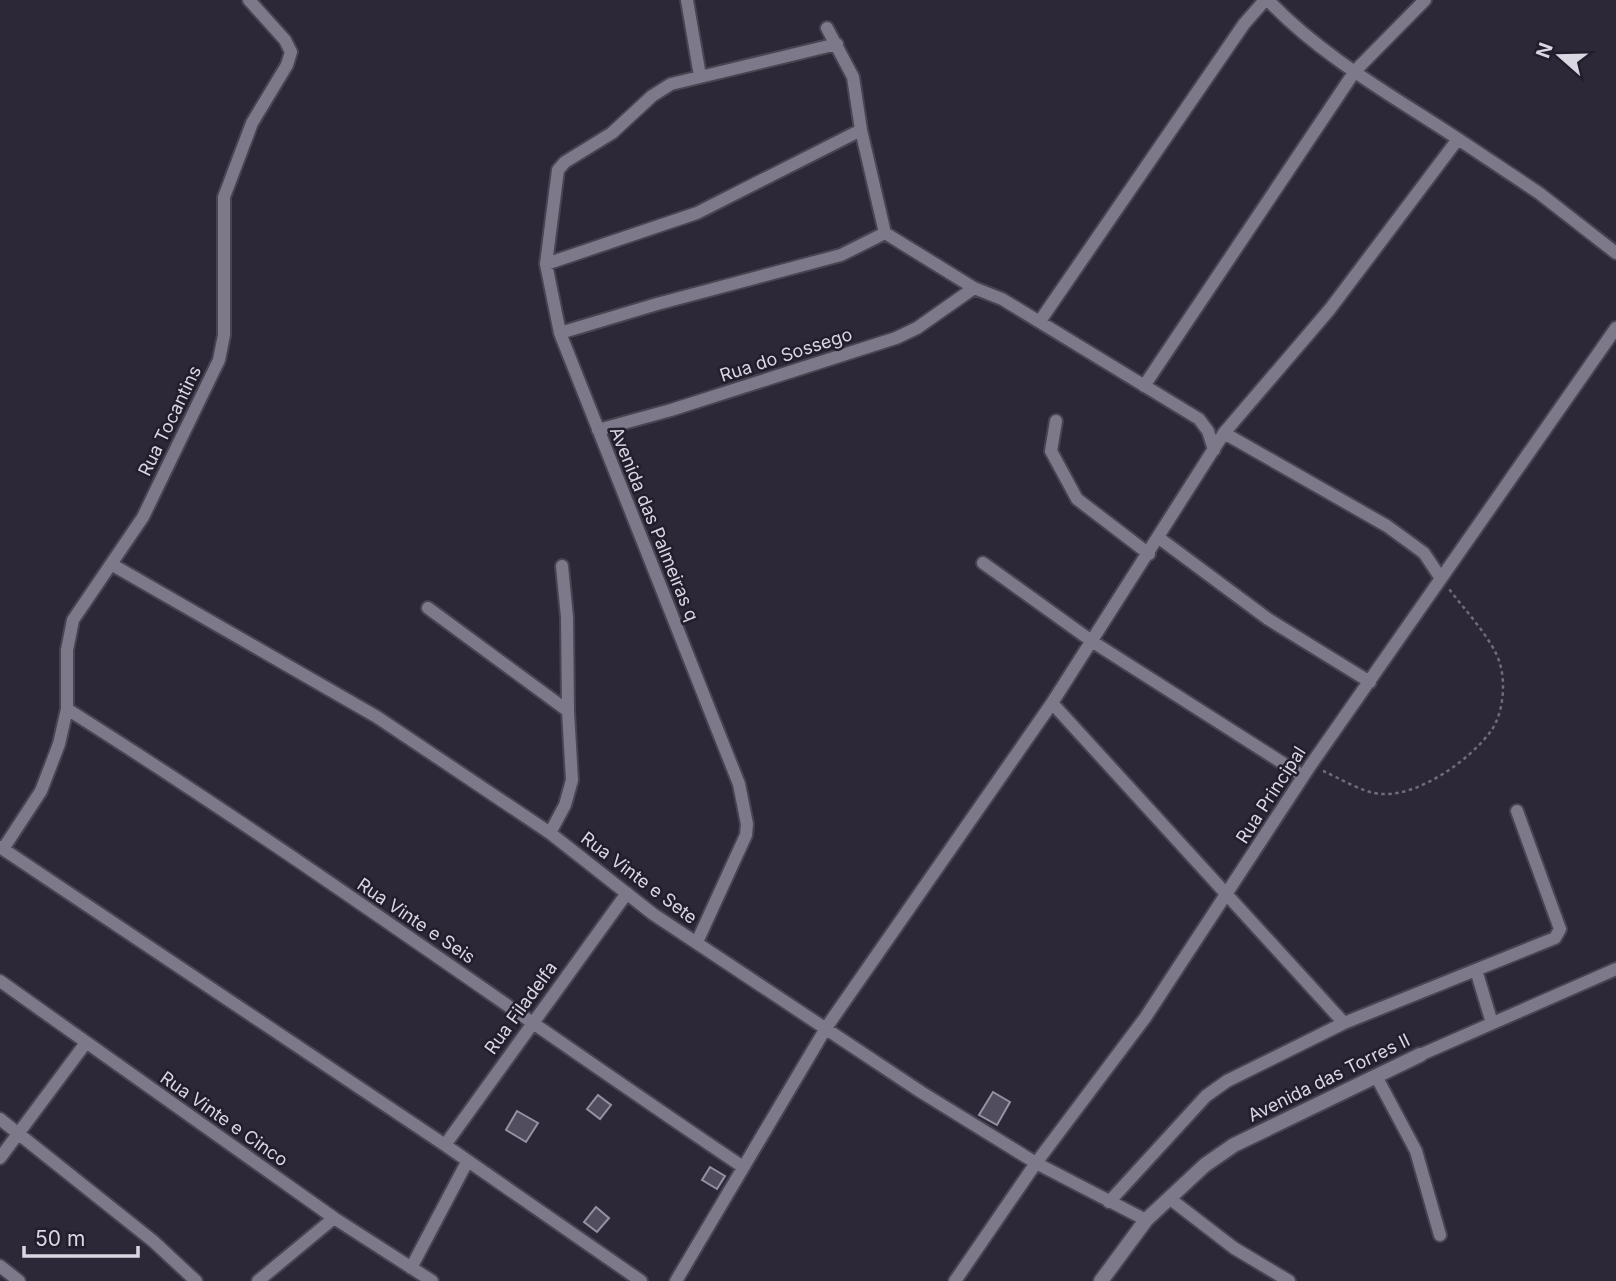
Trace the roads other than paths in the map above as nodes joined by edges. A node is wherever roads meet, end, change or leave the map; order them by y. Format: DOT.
graph roads {
  1 [pos="249,0"];
  2 [pos="687,0"];
  3 [pos="1266,0"];
  4 [pos="1425,0"];
  5 [pos="827,28"];
  6 [pos="837,44"];
  7 [pos="1355,71"];
  8 [pos="700,76"];
  9 [pos="861,130"];
  10 [pos="1458,139"];
  11 [pos="885,233"];
  12 [pos="1616,253"];
  13 [pos="546,264"];
  14 [pos="974,288"];
  15 [pos="1040,321"];
  16 [pos="1616,328"];
  17 [pos="560,333"];
  18 [pos="1144,386"];
  19 [pos="1056,421"];
  20 [pos="598,430"];
  21 [pos="1224,433"];
  22 [pos="1214,450"];
  23 [pos="1159,538"];
  24 [pos="1149,554"];
  25 [pos="983,563"];
  26 [pos="111,564"];
  27 [pos="562,566"];
  28 [pos="1440,577"];
  29 [pos="428,608"];
  30 [pos="1093,642"];
  31 [pos="1370,682"];
  32 [pos="1052,704"];
  33 [pos="67,709"];
  34 [pos="568,710"];
  35 [pos="1307,771"];
  36 [pos="1517,811"];
  37 [pos="550,833"];
  38 [pos="1,848"];
  39 [pos="627,893"];
  40 [pos="1227,897"];
  41 [pos="697,942"];
  42 [pos="1616,969"];
  43 [pos="1476,970"];
  44 [pos="0,981"];
  45 [pos="532,1022"];
  46 [pos="1343,1023"];
  47 [pos="1492,1023"];
  48 [pos="826,1028"];
  49 [pos="85,1044"];
  50 [pos="1420,1055"];
  51 [pos="1376,1076"];
  52 [pos="0,1119"];
  53 [pos="19,1134"];
  54 [pos="445,1146"];
  55 [pos="0,1158"];
  56 [pos="467,1162"];
  57 [pos="1036,1163"];
  58 [pos="743,1167"];
  59 [pos="1169,1198"];
  60 [pos="1109,1202"];
  61 [pos="334,1218"];
  62 [pos="1146,1220"];
  63 [pos="1440,1236"];
  64 [pos="0,1266"];
  65 [pos="411,1268"];
  66 [pos="19,1281"];
  67 [pos="196,1281"];
  68 [pos="258,1281"];
  69 [pos="432,1281"];
  70 [pos="641,1281"];
  71 [pos="676,1281"];
  72 [pos="955,1281"];
  73 [pos="1101,1281"];
  74 [pos="1289,1281"];
  1 -- 26 [label="street, Rua Tocantins"];
  2 -- 8 [label="street"];
  3 -- 7 [label="street"];
  3 -- 15 [label="street"];
  4 -- 7 [label="street"];
  5 -- 6 [label="street"];
  6 -- 8 [label="street, Avenida das Palmeiras q"];
  6 -- 9 [label="street"];
  7 -- 10 [label="street"];
  7 -- 18 [label="street"];
  8 -- 13 [label="street, Avenida das Palmeiras q"];
  9 -- 11 [label="street"];
  9 -- 13 [label="street"];
  10 -- 12 [label="street"];
  10 -- 21 [label="street"];
  11 -- 14 [label="street"];
  11 -- 17 [label="street"];
  13 -- 17 [label="street, Avenida das Palmeiras q"];
  14 -- 15 [label="street"];
  14 -- 20 [label="street, Rua do Sossego"];
  15 -- 18 [label="street"];
  16 -- 28 [label="street, Rua Principal"];
  17 -- 20 [label="street, Avenida das Palmeiras q"];
  18 -- 22 [label="street"];
  19 -- 24 [label="street"];
  20 -- 41 [label="street, Avenida das Palmeiras q"];
  21 -- 22 [label="street"];
  21 -- 28 [label="street"];
  22 -- 23 [label="street"];
  23 -- 24 [label="street"];
  23 -- 31 [label="street"];
  24 -- 30 [label="street"];
  25 -- 30 [label="street"];
  26 -- 33 [label="street, Rua Tocantins"];
  26 -- 37 [label="street, Rua Vinte e Sete"];
  27 -- 34 [label="street"];
  28 -- 31 [label="street, Rua Principal"];
  29 -- 34 [label="street"];
  30 -- 32 [label="street"];
  30 -- 35 [label="street"];
  31 -- 35 [label="street, Rua Principal"];
  32 -- 40 [label="street"];
  32 -- 48 [label="street"];
  33 -- 38 [label="street, Rua Tocantins"];
  33 -- 45 [label="street, Rua Vinte e Seis"];
  34 -- 37 [label="street"];
  35 -- 40 [label="street, Rua Principal"];
  36 -- 43 [label="street"];
  37 -- 39 [label="street, Rua Vinte e Sete"];
  38 -- 54 [label="street"];
  39 -- 41 [label="street, Rua Vinte e Sete"];
  39 -- 45 [label="street, Rua Filadelfa"];
  40 -- 46 [label="street"];
  40 -- 57 [label="street, Rua Principal"];
  41 -- 48 [label="street, Rua Vinte e Sete"];
  42 -- 47 [label="street, Avenida das Torres II"];
  43 -- 46 [label="street"];
  43 -- 47 [label="street"];
  44 -- 49 [label="street, Rua Vinte e Cinco"];
  45 -- 54 [label="street, Rua Filadelfa"];
  45 -- 58 [label="street, Rua Vinte e Seis"];
  46 -- 60 [label="street"];
  47 -- 50 [label="street, Avenida das Torres II"];
  48 -- 57 [label="street, Rua Vinte e Sete"];
  48 -- 58 [label="street"];
  49 -- 53 [label="street"];
  49 -- 61 [label="street, Rua Vinte e Cinco"];
  50 -- 51 [label="street, Avenida das Torres II"];
  51 -- 59 [label="street, Avenida das Torres II"];
  51 -- 63 [label="street"];
  52 -- 53 [label="street"];
  53 -- 55 [label="street"];
  53 -- 67 [label="street"];
  54 -- 56 [label="street"];
  56 -- 65 [label="street"];
  56 -- 70 [label="street"];
  57 -- 60 [label="street, Rua Vinte e Sete"];
  57 -- 72 [label="street, Rua Principal"];
  58 -- 71 [label="street"];
  59 -- 62 [label="street, Avenida das Torres II"];
  59 -- 74 [label="street"];
  60 -- 62 [label="street, Rua Vinte e Sete"];
  61 -- 65 [label="street, Rua Vinte e Cinco"];
  61 -- 68 [label="street"];
  62 -- 73 [label="street, Avenida das Torres II"];
  64 -- 66 [label="street"];
  65 -- 69 [label="street, Rua Vinte e Cinco"];
}
